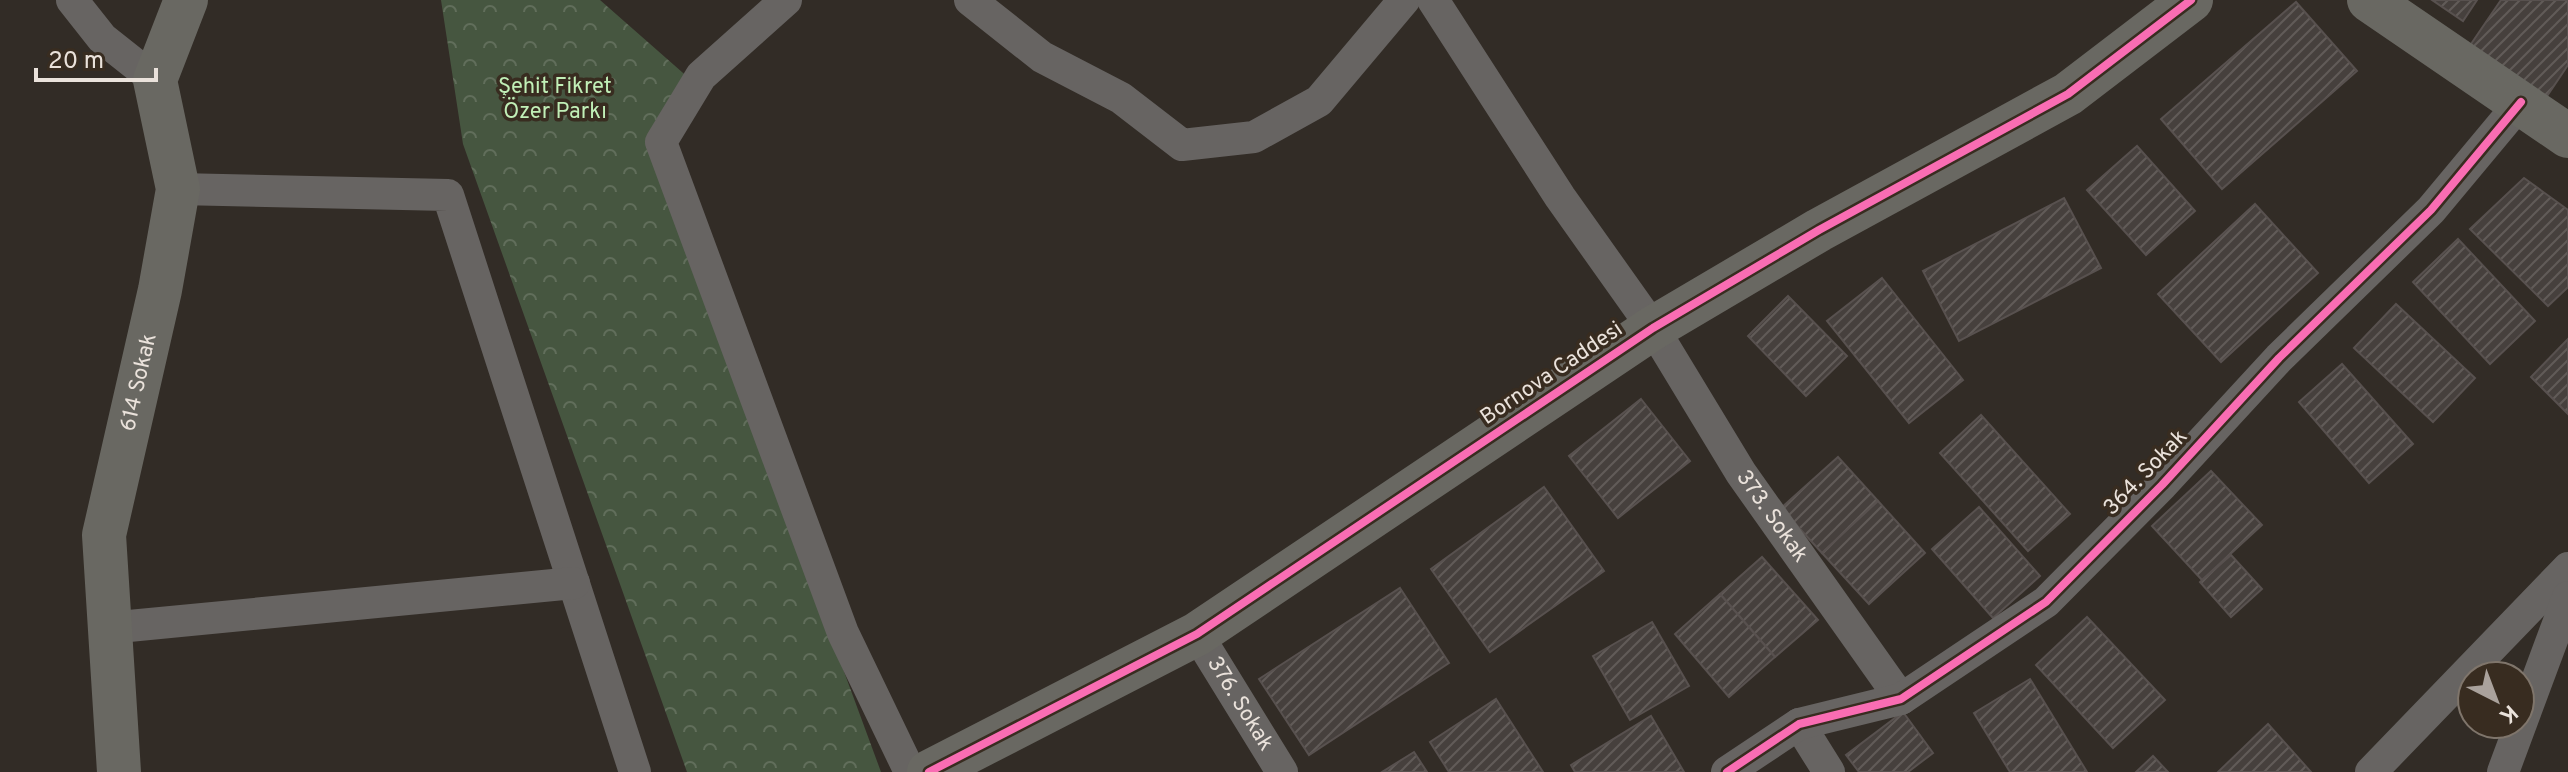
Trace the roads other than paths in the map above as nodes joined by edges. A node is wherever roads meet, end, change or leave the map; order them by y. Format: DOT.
graph roads {
  1 [pos="72,0"];
  2 [pos="186,0"];
  3 [pos="786,0"];
  4 [pos="970,0"];
  5 [pos="1404,0"];
  6 [pos="1433,0"];
  7 [pos="2191,0"];
  8 [pos="2369,0"];
  9 [pos="155,80"];
  10 [pos="2521,102"];
  11 [pos="2568,136"];
  12 [pos="178,189"];
  13 [pos="1653,328"];
  14 [pos="2568,568"];
  15 [pos="574,583"];
  16 [pos="2568,597"];
  17 [pos="108,628"];
  18 [pos="1197,634"];
  19 [pos="1901,699"];
  20 [pos="1799,724"];
  21 [pos="119,772"];
  22 [pos="635,772"];
  23 [pos="910,772"];
  24 [pos="929,772"];
  25 [pos="1282,772"];
  26 [pos="1727,772"];
  27 [pos="1829,772"];
  28 [pos="2371,772"];
  29 [pos="2503,772"];
  1 -- 9 [label="street"];
  2 -- 9 [label="street"];
  3 -- 23 [label="street"];
  4 -- 5 [label="street"];
  6 -- 13 [label="street, 373. Sokak"];
  7 -- 13 [label="street, Bornova Caddesi"];
  8 -- 10 [label="street"];
  9 -- 12 [label="street, 614 Sokak"];
  10 -- 11 [label="street"];
  10 -- 19 [label="street, 364. Sokak"];
  12 -- 15 [label="street"];
  12 -- 17 [label="street, 614 Sokak"];
  13 -- 18 [label="street, Bornova Caddesi"];
  13 -- 19 [label="street, 373. Sokak"];
  14 -- 28 [label="street"];
  15 -- 17 [label="street"];
  15 -- 22 [label="street"];
  16 -- 29 [label="street"];
  17 -- 21 [label="street, 614 Sokak"];
  18 -- 24 [label="street, Bornova Caddesi"];
  18 -- 25 [label="street, 376. Sokak"];
  19 -- 20 [label="street, 364. Sokak"];
  20 -- 26 [label="street, 364. Sokak"];
  20 -- 27 [label="street"];
}
